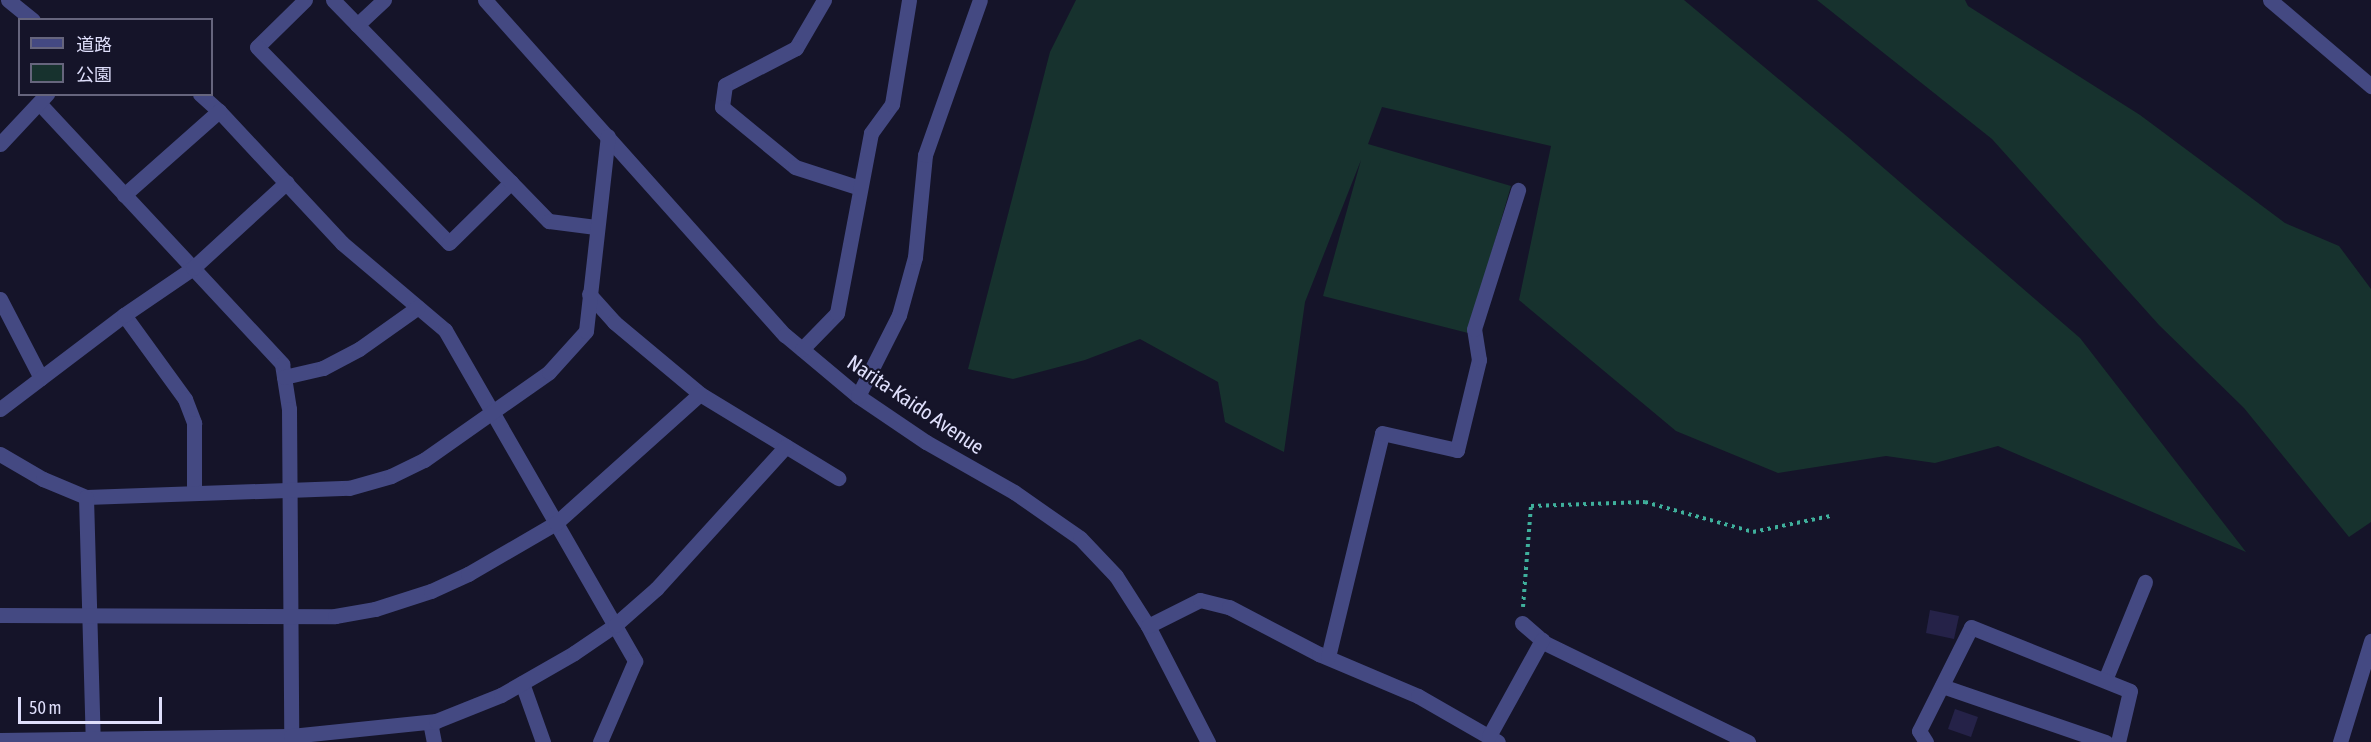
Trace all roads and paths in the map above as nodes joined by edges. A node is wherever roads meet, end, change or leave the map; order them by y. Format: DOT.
graph roads {
  1 [pos="7,0"];
  2 [pos="305,0"];
  3 [pos="333,0"];
  4 [pos="384,0"];
  5 [pos="485,0"];
  6 [pos="824,0"];
  7 [pos="909,0"];
  8 [pos="980,0"];
  9 [pos="2280,3"];
  10 [pos="0,6"];
  11 [pos="30,18"];
  12 [pos="357,25"];
  13 [pos="2371,86"];
  14 [pos="202,96"];
  15 [pos="43,99"];
  16 [pos="219,111"];
  17 [pos="608,136"];
  18 [pos="0,144"];
  19 [pos="287,182"];
  20 [pos="511,182"];
  21 [pos="860,189"];
  22 [pos="1518,190"];
  23 [pos="124,195"];
  24 [pos="596,226"];
  25 [pos="193,268"];
  26 [pos="589,294"];
  27 [pos="0,299"];
  28 [pos="418,308"];
  29 [pos="124,315"];
  30 [pos="802,349"];
  31 [pos="284,377"];
  32 [pos="41,378"];
  33 [pos="700,394"];
  34 [pos="858,396"];
  35 [pos="0,409"];
  36 [pos="492,412"];
  37 [pos="786,446"];
  38 [pos="0,454"];
  39 [pos="838,478"];
  40 [pos="289,490"];
  41 [pos="194,493"];
  42 [pos="86,497"];
  43 [pos="1830,516"];
  44 [pos="556,523"];
  45 [pos="2145,582"];
  46 [pos="0,615"];
  47 [pos="89,615"];
  48 [pos="290,616"];
  49 [pos="1522,623"];
  50 [pos="615,625"];
  51 [pos="1148,626"];
  52 [pos="1542,640"];
  53 [pos="2371,641"];
  54 [pos="1328,657"];
  55 [pos="2105,680"];
  56 [pos="522,683"];
  57 [pos="1942,686"];
  58 [pos="430,722"];
  59 [pos="291,736"];
  60 [pos="326,738"];
  61 [pos="1493,739"];
  62 [pos="0,740"];
  63 [pos="207,740"];
  64 [pos="93,741"];
  65 [pos="434,742"];
  66 [pos="543,742"];
  67 [pos="600,742"];
  68 [pos="1208,742"];
  69 [pos="1748,742"];
  70 [pos="1926,742"];
  71 [pos="2106,742"];
  72 [pos="2118,742"];
  73 [pos="2340,742"];
  1 -- 10 [label="street"];
  1 -- 11 [label="street"];
  2 -- 20 [label="street"];
  3 -- 12 [label="street"];
  4 -- 12 [label="street"];
  5 -- 17 [label="street, Narita-Kaido Avenue"];
  6 -- 21 [label="street"];
  7 -- 21 [label="street"];
  8 -- 34 [label="street"];
  9 -- 13 [label="street"];
  12 -- 20 [label="street"];
  14 -- 16 [label="street"];
  15 -- 18 [label="street"];
  15 -- 23 [label="street"];
  16 -- 19 [label="street"];
  16 -- 23 [label="street"];
  17 -- 24 [label="street"];
  17 -- 30 [label="street, Narita-Kaido Avenue"];
  19 -- 25 [label="street"];
  19 -- 28 [label="street"];
  20 -- 24 [label="street"];
  21 -- 30 [label="street"];
  22 -- 54 [label="street"];
  23 -- 25 [label="street"];
  24 -- 26 [label="street"];
  25 -- 29 [label="street"];
  25 -- 31 [label="street"];
  26 -- 33 [label="street"];
  26 -- 36 [label="street"];
  27 -- 32 [label="street"];
  28 -- 31 [label="street"];
  28 -- 36 [label="street"];
  29 -- 32 [label="street"];
  29 -- 41 [label="street"];
  30 -- 34 [label="street, Narita-Kaido Avenue"];
  31 -- 40 [label="street"];
  32 -- 35 [label="street"];
  33 -- 37 [label="street"];
  33 -- 44 [label="street"];
  34 -- 51 [label="street, Narita-Kaido Avenue"];
  36 -- 40 [label="street"];
  36 -- 44 [label="street"];
  37 -- 39 [label="street"];
  37 -- 50 [label="street"];
  38 -- 42 [label="street"];
  40 -- 41 [label="street"];
  40 -- 48 [label="street"];
  41 -- 42 [label="street"];
  42 -- 47 [label="street"];
  43 -- 49 [label="path"];
  44 -- 48 [label="street"];
  44 -- 50 [label="street"];
  45 -- 55 [label="street"];
  46 -- 47 [label="street"];
  47 -- 48 [label="street"];
  47 -- 64 [label="street"];
  48 -- 59 [label="street"];
  49 -- 52 [label="street"];
  50 -- 56 [label="street"];
  50 -- 67 [label="street"];
  51 -- 54 [label="street"];
  51 -- 68 [label="street, Narita-Kaido Avenue"];
  52 -- 61 [label="street"];
  52 -- 69 [label="street"];
  53 -- 73 [label="street"];
  54 -- 61 [label="street"];
  55 -- 57 [label="street"];
  55 -- 72 [label="street"];
  56 -- 58 [label="street"];
  56 -- 66 [label="street"];
  57 -- 70 [label="street"];
  57 -- 71 [label="street"];
  58 -- 60 [label="street"];
  58 -- 65 [label="street"];
  59 -- 60 [label="street"];
  59 -- 63 [label="street"];
  62 -- 64 [label="street"];
  63 -- 64 [label="street"];
}
